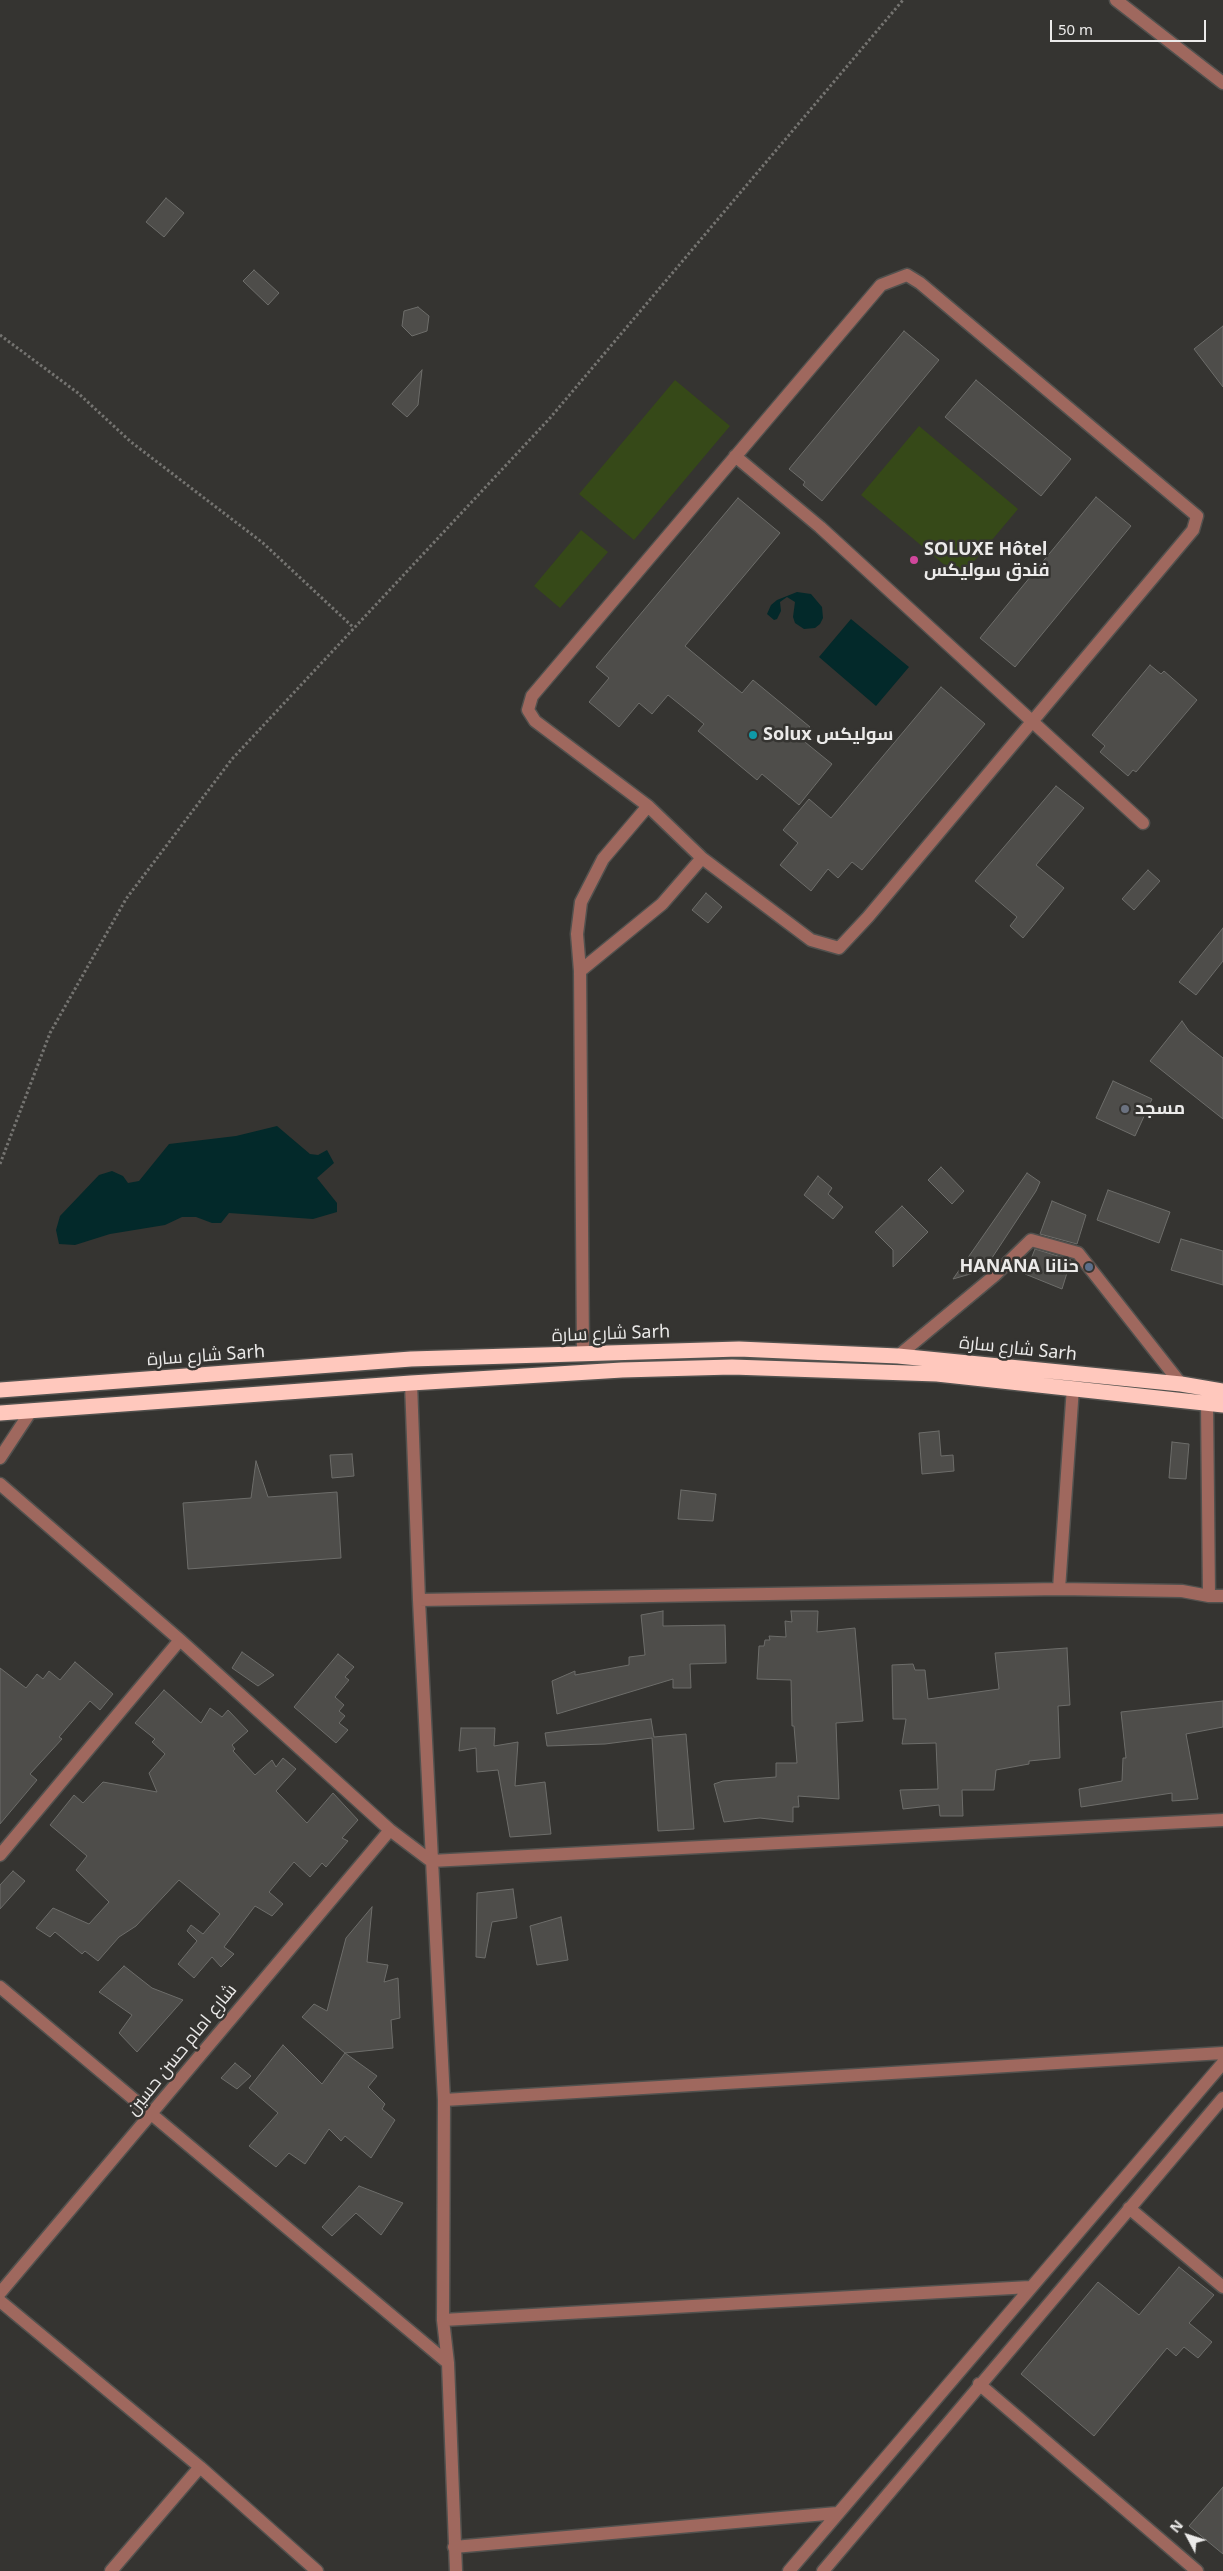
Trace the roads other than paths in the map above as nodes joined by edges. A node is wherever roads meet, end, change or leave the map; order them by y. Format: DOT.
graph roads {
  1 [pos="1116,0"];
  2 [pos="1223,83"];
  3 [pos="735,456"];
  4 [pos="1032,722"];
  5 [pos="648,806"];
  6 [pos="1143,823"];
  7 [pos="702,858"];
  8 [pos="580,971"];
  9 [pos="584,1353"];
  10 [pos="898,1356"];
  11 [pos="411,1383"];
  12 [pos="1181,1384"];
  13 [pos="1073,1387"];
  14 [pos="0,1390"];
  15 [pos="1223,1391"];
  16 [pos="1207,1403"];
  17 [pos="1223,1405"];
  18 [pos="31,1411"];
  19 [pos="0,1413"];
  20 [pos="0,1458"];
  21 [pos="0,1484"];
  22 [pos="1059,1589"];
  23 [pos="1209,1596"];
  24 [pos="1223,1596"];
  25 [pos="419,1600"];
  26 [pos="180,1640"];
  27 [pos="1223,1820"];
  28 [pos="390,1830"];
  29 [pos="0,1855"];
  30 [pos="431,1861"];
  31 [pos="0,1987"];
  32 [pos="1223,2053"];
  33 [pos="1223,2064"];
  34 [pos="1223,2098"];
  35 [pos="444,2100"];
  36 [pos="151,2116"];
  37 [pos="1129,2208"];
  38 [pos="1223,2287"];
  39 [pos="1030,2288"];
  40 [pos="0,2293"];
  41 [pos="0,2301"];
  42 [pos="443,2320"];
  43 [pos="448,2363"];
  44 [pos="979,2384"];
  45 [pos="200,2466"];
  46 [pos="837,2513"];
  47 [pos="454,2547"];
  48 [pos="825,2570"];
  49 [pos="111,2571"];
  50 [pos="317,2571"];
  51 [pos="456,2571"];
  52 [pos="789,2571"];
  53 [pos="1197,2571"];
  1 -- 2 [label="street"];
  3 -- 4 [label="street"];
  3 -- 4 [label="street"];
  3 -- 5 [label="street"];
  4 -- 6 [label="street"];
  4 -- 7 [label="street"];
  5 -- 7 [label="street"];
  5 -- 8 [label="street"];
  7 -- 8 [label="street"];
  8 -- 9 [label="street"];
  9 -- 10 [label="highway, شارع سارة Sarh"];
  9 -- 14 [label="highway, شارع سارة Sarh"];
  10 -- 12 [label="highway, شارع سارة Sarh"];
  10 -- 12 [label="street"];
  11 -- 13 [label="highway, شارع سارة Sarh"];
  11 -- 18 [label="highway, شارع سارة Sarh"];
  11 -- 25 [label="street"];
  12 -- 15 [label="highway, شارع سارة Sarh"];
  13 -- 16 [label="highway, شارع سارة Sarh"];
  13 -- 22 [label="street"];
  16 -- 17 [label="highway, شارع سارة Sarh"];
  16 -- 23 [label="street"];
  18 -- 19 [label="highway, شارع سارة Sarh"];
  18 -- 20 [label="street"];
  21 -- 26 [label="street"];
  22 -- 23 [label="street"];
  22 -- 25 [label="street"];
  23 -- 24 [label="street"];
  25 -- 30 [label="street"];
  26 -- 28 [label="street"];
  26 -- 29 [label="street"];
  27 -- 30 [label="street"];
  28 -- 30 [label="street"];
  28 -- 36 [label="street, شارع امام حسن حسين"];
  30 -- 35 [label="street"];
  31 -- 36 [label="street"];
  32 -- 35 [label="street"];
  33 -- 39 [label="street"];
  34 -- 37 [label="street"];
  35 -- 42 [label="street"];
  36 -- 40 [label="street, شارع امام حسن حسين"];
  36 -- 43 [label="street"];
  37 -- 38 [label="street"];
  37 -- 44 [label="street"];
  39 -- 42 [label="street"];
  39 -- 46 [label="street"];
  41 -- 45 [label="street"];
  42 -- 43 [label="street"];
  43 -- 47 [label="street"];
  44 -- 48 [label="street"];
  44 -- 53 [label="street"];
  45 -- 49 [label="street"];
  45 -- 50 [label="street"];
  46 -- 47 [label="street"];
  46 -- 52 [label="street"];
  47 -- 51 [label="street"];
}
